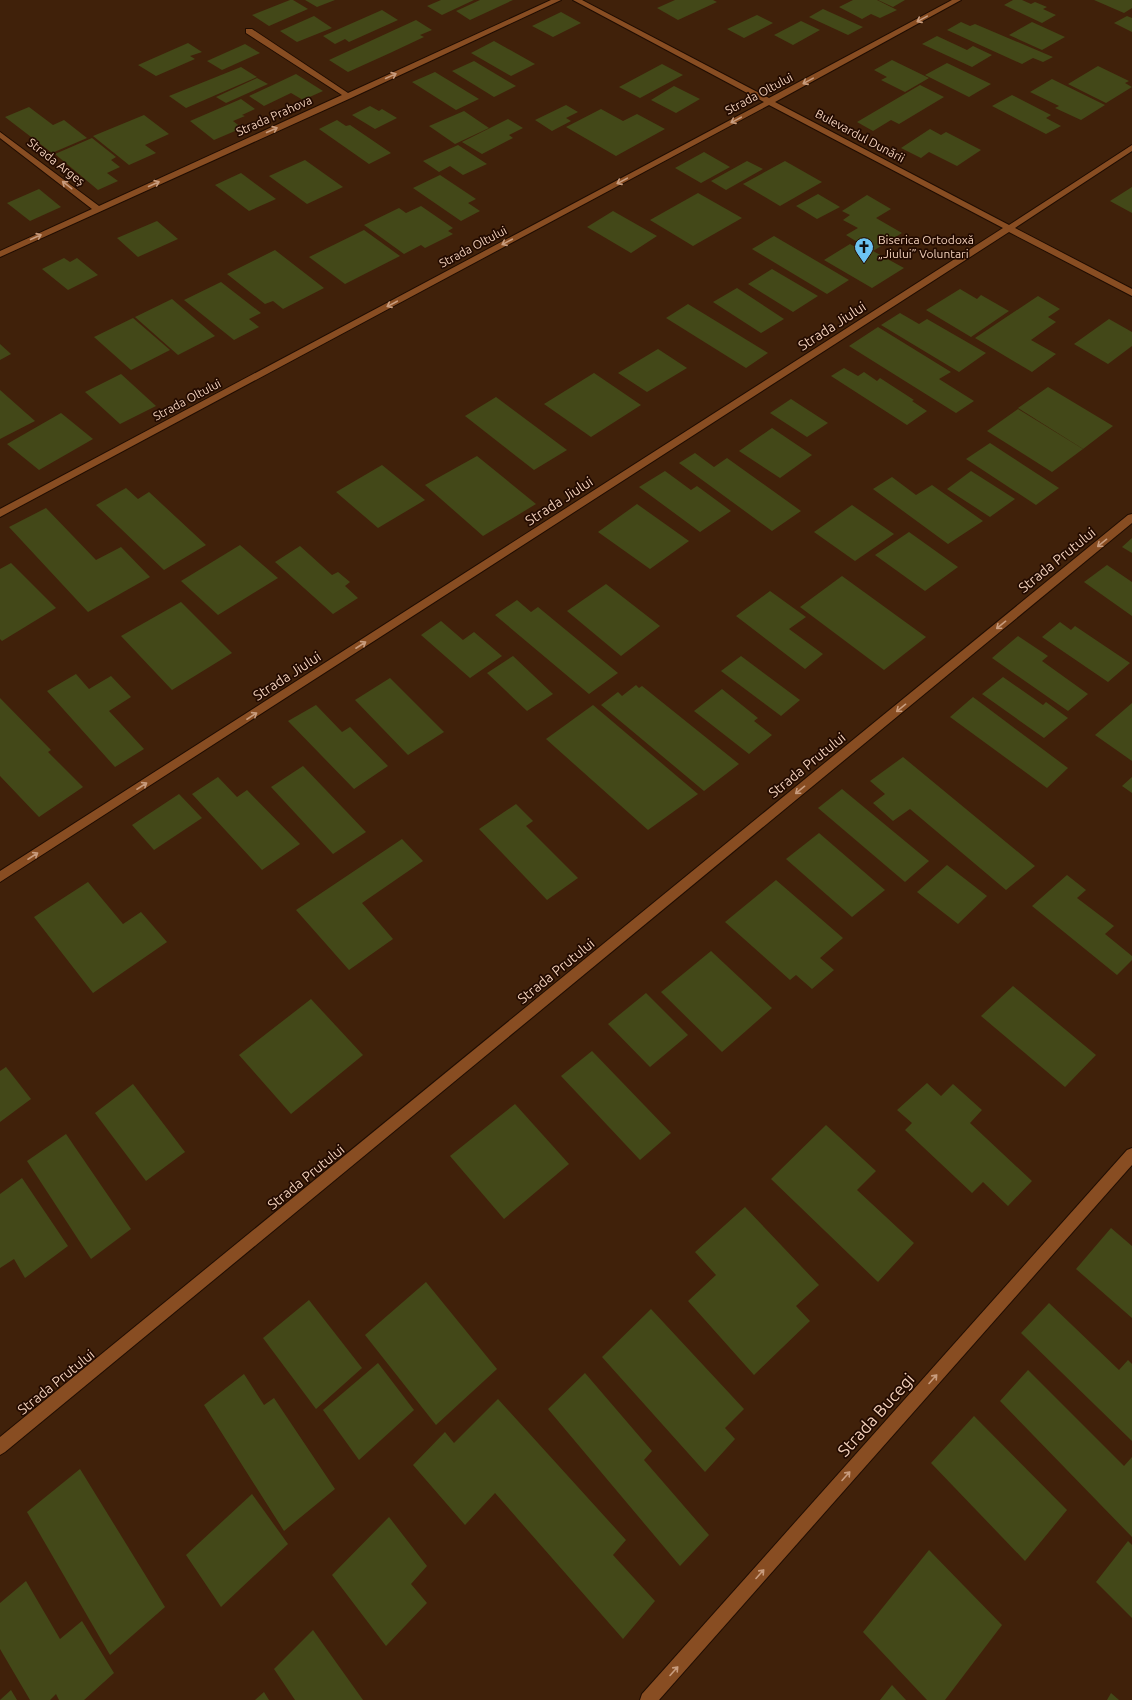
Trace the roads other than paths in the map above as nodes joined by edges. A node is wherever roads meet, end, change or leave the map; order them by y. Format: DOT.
graph roads {
  1 [pos="557,0"];
  2 [pos="577,0"];
  3 [pos="957,0"];
  4 [pos="249,31"];
  5 [pos="348,96"];
  6 [pos="771,101"];
  7 [pos="0,134"];
  8 [pos="1132,147"];
  9 [pos="98,209"];
  10 [pos="1010,228"];
  11 [pos="0,254"];
  12 [pos="1132,293"];
  13 [pos="0,513"];
  14 [pos="1132,518"];
  15 [pos="0,877"];
  16 [pos="1132,1155"];
  17 [pos="0,1447"];
  18 [pos="648,1700"];
  5 -- 1 [label="street, Strada Prahova, one-way"];
  2 -- 6 [label="street, Bulevardul Dunării"];
  3 -- 6 [label="street, Strada Oltului, one-way"];
  4 -- 5 [label="street"];
  9 -- 5 [label="street, Strada Prahova, one-way"];
  6 -- 10 [label="street, Bulevardul Dunării"];
  6 -- 13 [label="street, Strada Oltului, one-way"];
  9 -- 7 [label="street, Strada Argeș, one-way"];
  8 -- 10 [label="street, Strada Jiului"];
  11 -- 9 [label="street, Strada Prahova, one-way"];
  10 -- 12 [label="street, Bulevardul Dunării"];
  15 -- 10 [label="street, Strada Jiului, one-way"];
  14 -- 17 [label="street, Strada Prutului, one-way"];
  18 -- 16 [label="street, Strada Bucegi, one-way"];
}
